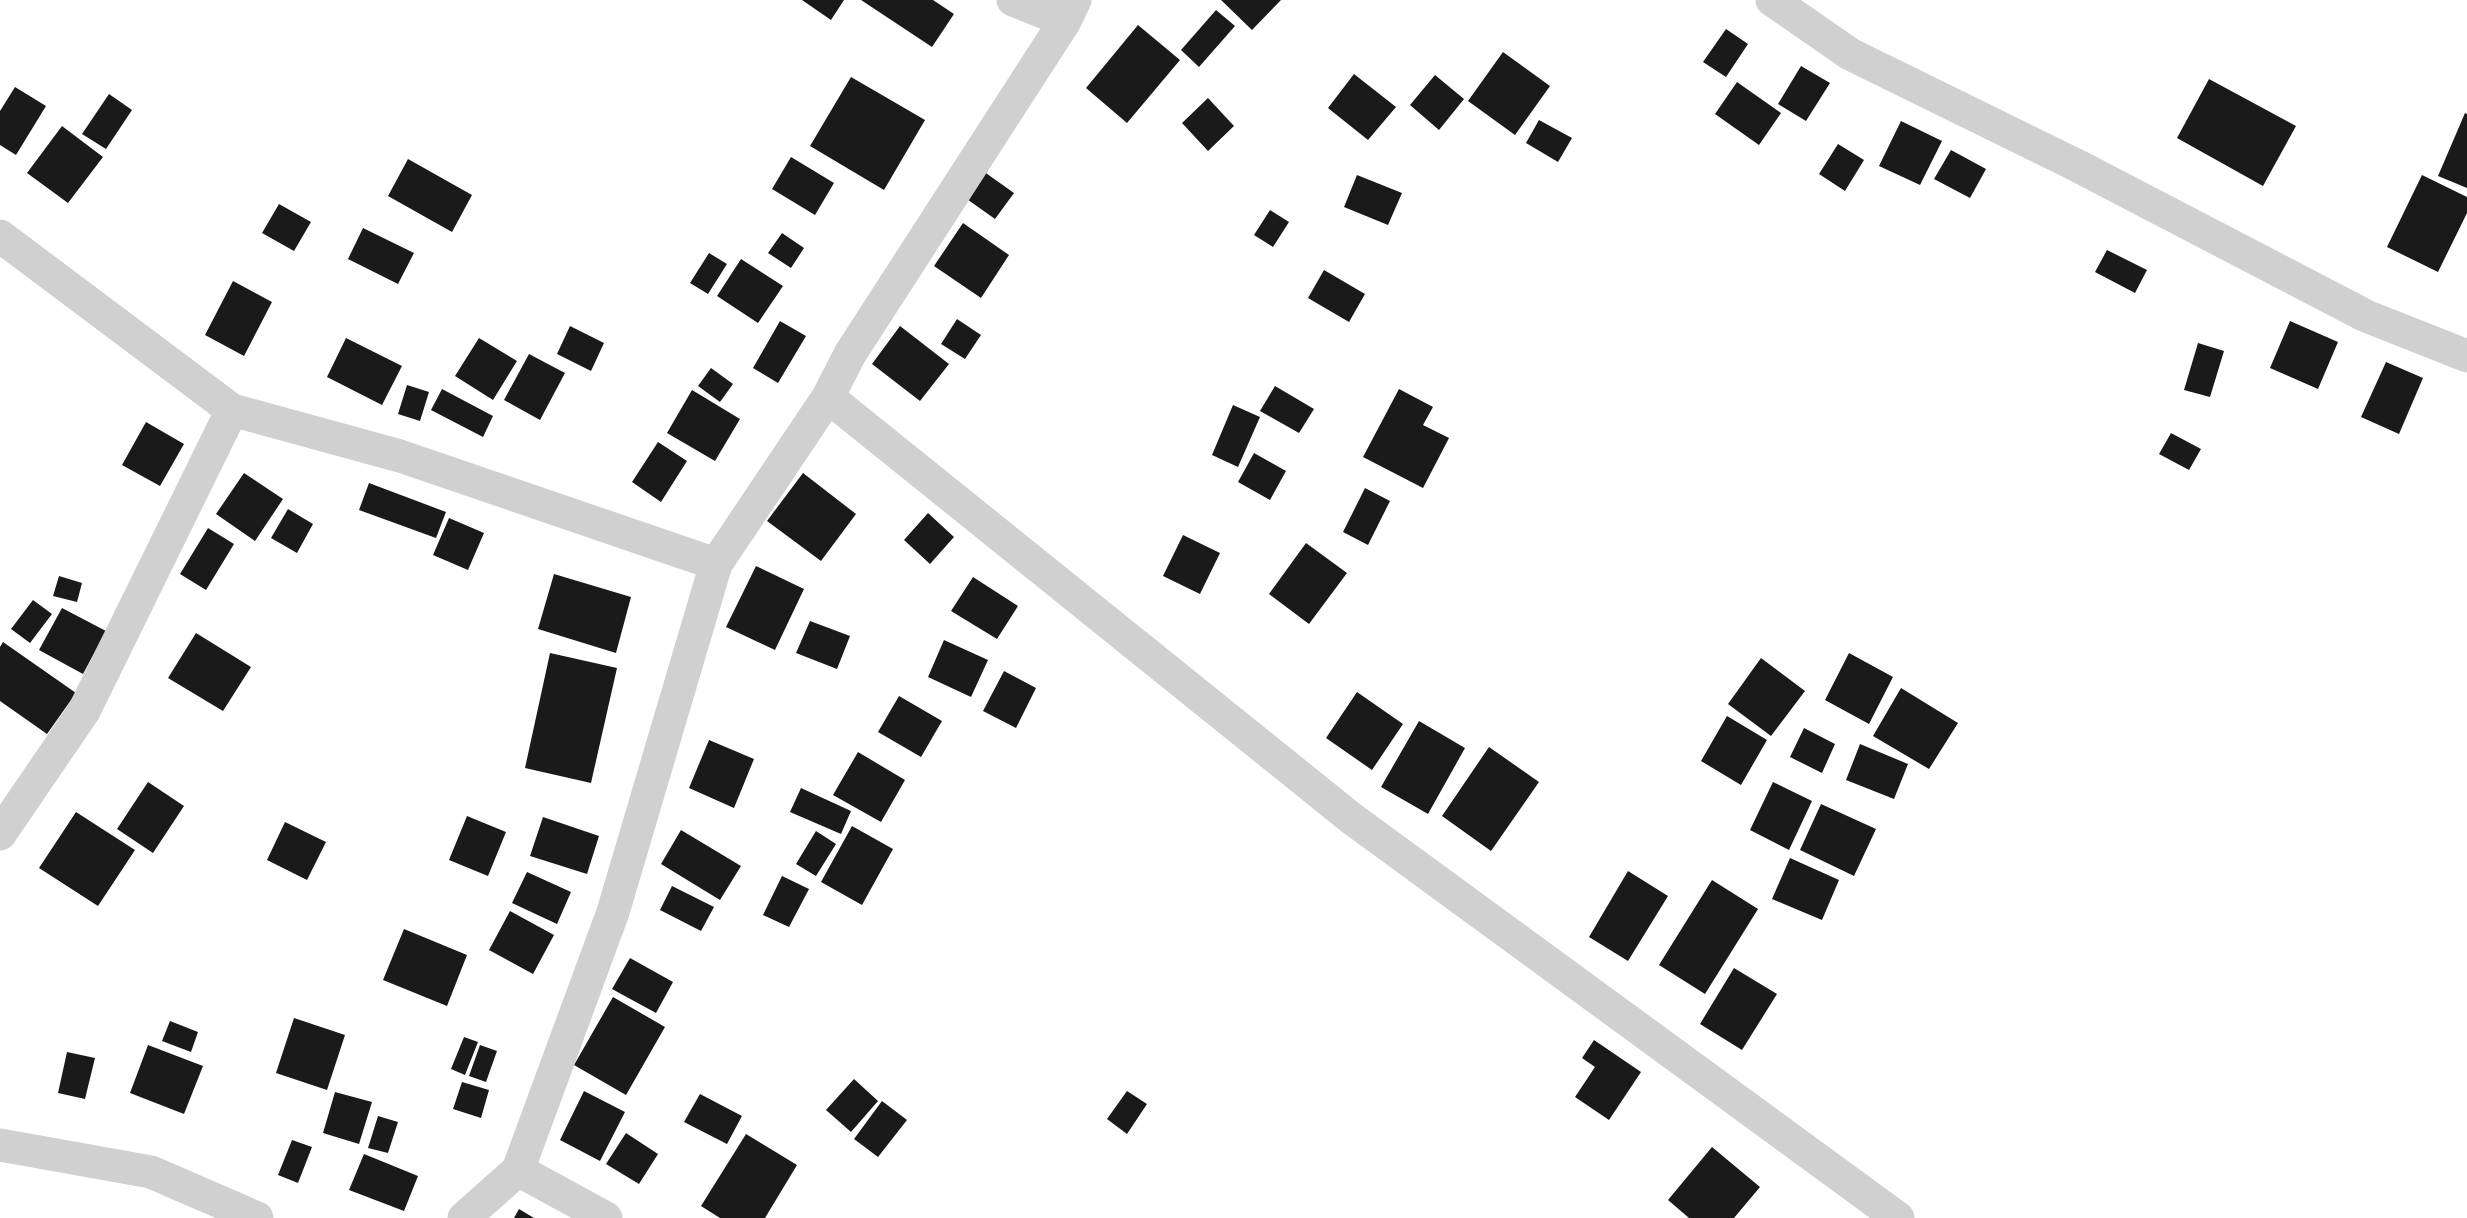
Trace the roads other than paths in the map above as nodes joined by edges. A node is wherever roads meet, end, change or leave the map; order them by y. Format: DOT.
graph roads {
  1 [pos="1013,0"];
  2 [pos="1772,0"];
  3 [pos="1070,10"];
  4 [pos="0,236"];
  5 [pos="2467,356"];
  6 [pos="828,397"];
  7 [pos="232,410"];
  8 [pos="716,564"];
  9 [pos="0,834"];
  10 [pos="0,1145"];
  11 [pos="518,1170"];
  12 [pos="257,1218"];
  13 [pos="464,1218"];
  14 [pos="606,1218"];
  15 [pos="1898,1218"];
  1 -- 3 [label="street"];
  2 -- 5 [label="street"];
  3 -- 6 [label="street"];
  4 -- 7 [label="street"];
  6 -- 8 [label="street"];
  6 -- 15 [label="street"];
  7 -- 8 [label="street"];
  7 -- 9 [label="street"];
  8 -- 11 [label="street"];
  10 -- 12 [label="street"];
  11 -- 13 [label="street"];
  11 -- 14 [label="street"];
}
